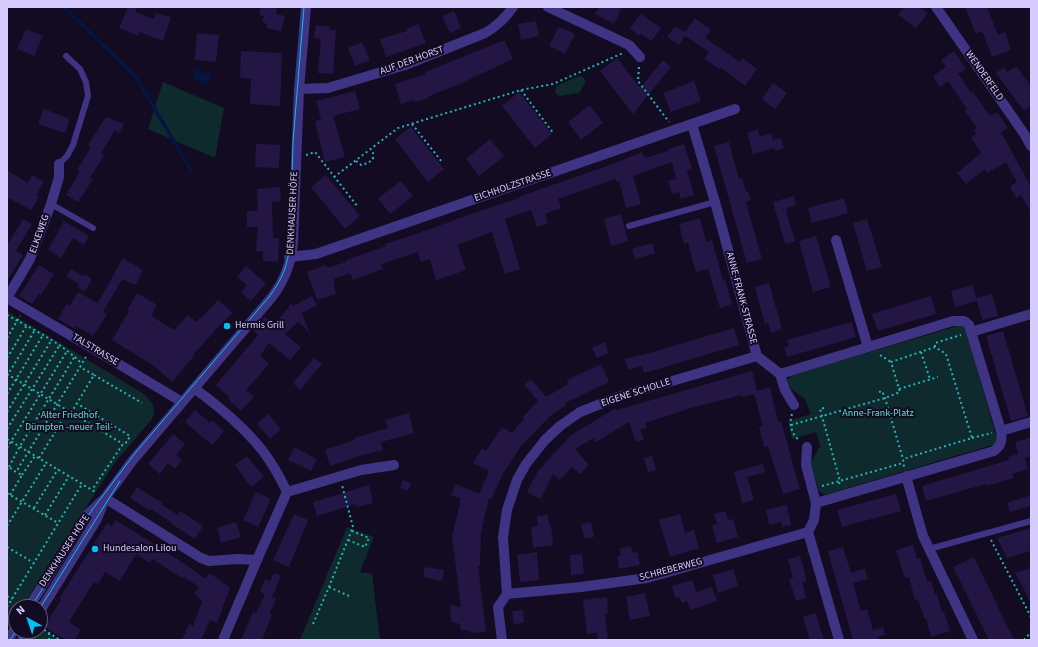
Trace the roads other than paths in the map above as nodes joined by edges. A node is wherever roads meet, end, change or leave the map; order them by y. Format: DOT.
graph roads {
  1 [pos="306,7"];
  2 [pos="513,7"];
  3 [pos="548,7"];
  4 [pos="936,7"];
  5 [pos="66,56"];
  6 [pos="640,57"];
  7 [pos="299,89"];
  8 [pos="736,109"];
  9 [pos="692,124"];
  10 [pos="1031,146"];
  11 [pos="59,164"];
  12 [pos="715,202"];
  13 [pos="51,204"];
  14 [pos="629,226"];
  15 [pos="93,228"];
  16 [pos="836,240"];
  17 [pos="290,257"];
  18 [pos="7,298"];
  19 [pos="1031,314"];
  20 [pos="972,332"];
  21 [pos="868,347"];
  22 [pos="757,356"];
  23 [pos="780,374"];
  24 [pos="194,388"];
  25 [pos="182,402"];
  26 [pos="794,405"];
  27 [pos="1031,422"];
  28 [pos="1001,431"];
  29 [pos="807,447"];
  30 [pos="394,465"];
  31 [pos="906,476"];
  32 [pos="288,492"];
  33 [pos="105,498"];
  34 [pos="816,503"];
  35 [pos="1031,521"];
  36 [pos="808,532"];
  37 [pos="929,549"];
  38 [pos="256,560"];
  39 [pos="507,594"];
  40 [pos="34,599"];
  41 [pos="47,599"];
  42 [pos="223,640"];
  43 [pos="502,640"];
  44 [pos="839,640"];
  45 [pos="973,640"];
  1 -- 7 [label="street, DENKHAUSER HÖFE"];
  2 -- 7 [label="street, AUF DER HORST"];
  3 -- 6 [label="street"];
  4 -- 10 [label="street, WENDERFELD"];
  5 -- 11 [label="lane"];
  7 -- 17 [label="street, DENKHAUSER HÖFE"];
  8 -- 9 [label="street, EICHHOLZSTRASSE"];
  9 -- 12 [label="street, ANNE-FRANK-STRASSE"];
  9 -- 17 [label="street, EICHHOLZSTRASSE"];
  11 -- 13 [label="street, ELKEWEG"];
  12 -- 14 [label="lane"];
  12 -- 22 [label="street, ANNE-FRANK-STRASSE"];
  13 -- 15 [label="lane"];
  13 -- 18 [label="street, ELKEWEG"];
  16 -- 21 [label="street"];
  17 -- 24 [label="street, DENKHAUSER HÖFE"];
  18 -- 25 [label="street, TALSTRASSE"];
  19 -- 20 [label="street"];
  20 -- 21 [label="street"];
  20 -- 28 [label="street"];
  21 -- 23 [label="street"];
  22 -- 23 [label="street, ANNE-FRANK-STRASSE"];
  22 -- 39 [label="street, EIGENE SCHOLLE"];
  23 -- 26 [label="street"];
  24 -- 25 [label="street, DENKHAUSER HÖFE"];
  24 -- 32 [label="street"];
  25 -- 33 [label="street, DENKHAUSER HÖFE"];
  27 -- 28 [label="street"];
  28 -- 31 [label="street"];
  29 -- 34 [label="street"];
  30 -- 32 [label="street"];
  31 -- 34 [label="street"];
  31 -- 37 [label="street"];
  32 -- 38 [label="street"];
  33 -- 38 [label="street"];
  33 -- 40 [label="street, DENKHAUSER HÖFE"];
  33 -- 41 [label="street, DENKHAUSER HÖFE"];
  34 -- 36 [label="street"];
  35 -- 37 [label="lane"];
  36 -- 39 [label="street, SCHREBERWEG"];
  36 -- 44 [label="street"];
  37 -- 45 [label="street"];
  38 -- 42 [label="street"];
  39 -- 43 [label="street"];
}
